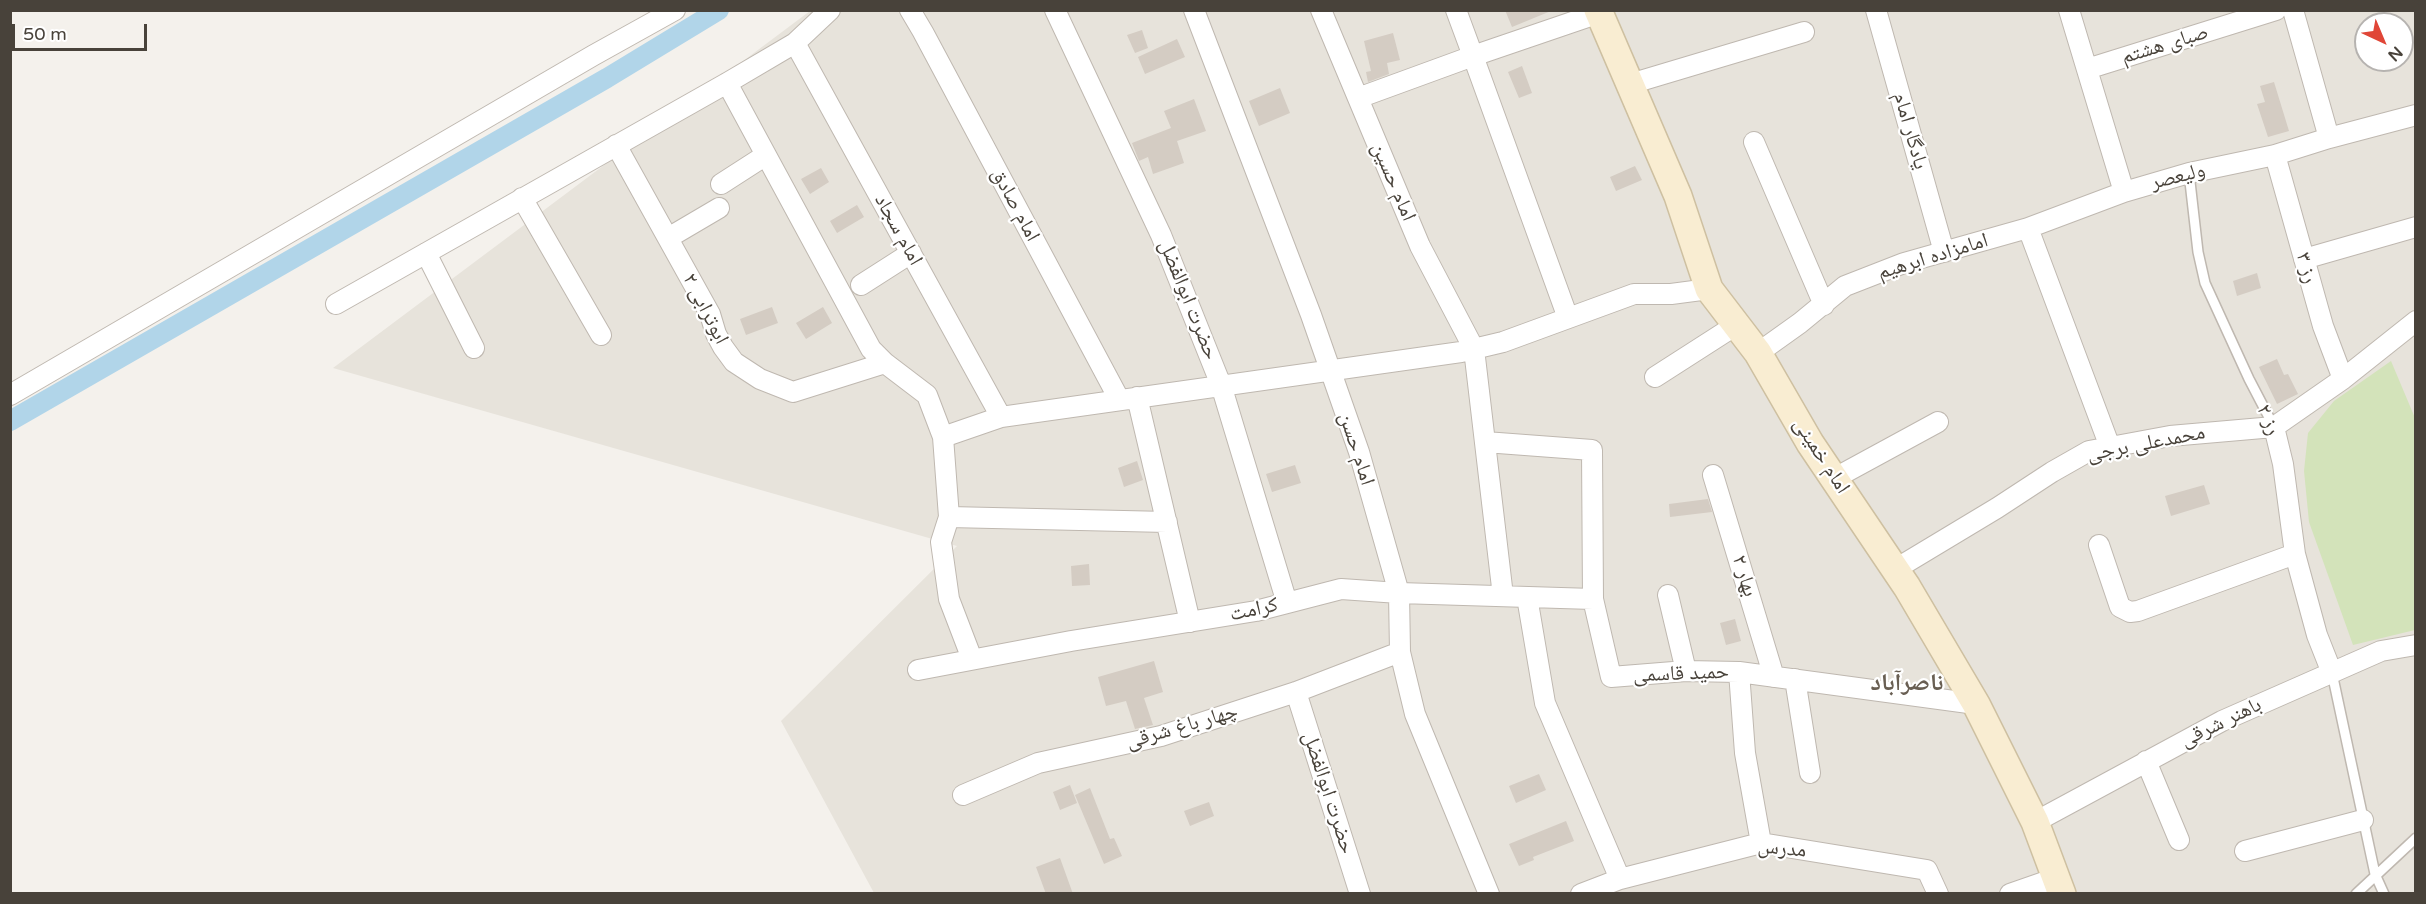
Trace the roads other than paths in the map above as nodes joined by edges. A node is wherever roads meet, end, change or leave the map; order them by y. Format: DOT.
graph roads {
  1 [pos="675,10"];
  2 [pos="830,10"];
  3 [pos="910,10"];
  4 [pos="1055,10"];
  5 [pos="1194,10"];
  6 [pos="1321,10"];
  7 [pos="1456,10"];
  8 [pos="1876,10"];
  9 [pos="2069,10"];
  10 [pos="2276,10"];
  11 [pos="2293,10"];
  12 [pos="1598,12"];
  13 [pos="1804,32"];
  14 [pos="795,43"];
  15 [pos="1473,56"];
  16 [pos="2087,69"];
  17 [pos="727,83"];
  18 [pos="1630,84"];
  19 [pos="1358,98"];
  20 [pos="2415,115"];
  21 [pos="2329,138"];
  22 [pos="1754,142"];
  23 [pos="616,144"];
  24 [pos="766,155"];
  25 [pos="2275,155"];
  26 [pos="2189,173"];
  27 [pos="721,184"];
  28 [pos="2124,192"];
  29 [pos="522,198"];
  30 [pos="719,208"];
  31 [pos="2415,227"];
  32 [pos="2028,228"];
  33 [pos="668,238"];
  34 [pos="1944,252"];
  35 [pos="426,253"];
  36 [pos="911,253"];
  37 [pos="2304,259"];
  38 [pos="861,285"];
  39 [pos="1709,289"];
  40 [pos="336,304"];
  41 [pos="1824,305"];
  42 [pos="1568,318"];
  43 [pos="2415,321"];
  44 [pos="1736,325"];
  45 [pos="601,335"];
  46 [pos="474,348"];
  47 [pos="1473,349"];
  48 [pos="1758,353"];
  49 [pos="885,363"];
  50 [pos="1330,369"];
  51 [pos="1655,377"];
  52 [pos="2343,379"];
  53 [pos="1221,385"];
  54 [pos="10,395"];
  55 [pos="1128,398"];
  56 [pos="1001,417"];
  57 [pos="1938,422"];
  58 [pos="2274,427"];
  59 [pos="943,437"];
  60 [pos="1485,442"];
  61 [pos="2110,447"];
  62 [pos="1713,475"];
  63 [pos="1835,478"];
  64 [pos="949,517"];
  65 [pos="1167,522"];
  66 [pos="2099,545"];
  67 [pos="2295,554"];
  68 [pos="1894,570"];
  69 [pos="1399,593"];
  70 [pos="1668,595"];
  71 [pos="1503,596"];
  72 [pos="1527,597"];
  73 [pos="1593,599"];
  74 [pos="1287,603"];
  75 [pos="1190,622"];
  76 [pos="2415,645"];
  77 [pos="1400,652"];
  78 [pos="972,659"];
  79 [pos="918,670"];
  80 [pos="1686,671"];
  81 [pos="1739,672"];
  82 [pos="2332,673"];
  83 [pos="1774,677"];
  84 [pos="1795,679"];
  85 [pos="1296,692"];
  86 [pos="1977,704"];
  87 [pos="2146,761"];
  88 [pos="1810,773"];
  89 [pos="963,795"];
  90 [pos="2363,820"];
  91 [pos="2035,822"];
  92 [pos="2415,838"];
  93 [pos="2179,840"];
  94 [pos="1761,843"];
  95 [pos="2245,851"];
  96 [pos="2375,874"];
  97 [pos="1620,879"];
  98 [pos="2059,886"];
  99 [pos="1360,894"];
  100 [pos="1489,894"];
  101 [pos="1581,894"];
  102 [pos="1938,894"];
  103 [pos="2010,894"];
  104 [pos="2356,894"];
  105 [pos="2384,894"];
  1 -- 54 [label="street"];
  2 -- 14 [label="street"];
  3 -- 55 [label="street, امام صادق"];
  4 -- 53 [label="street, حضرت ابوالفضل"];
  5 -- 50 [label="street, امام حسن"];
  6 -- 19 [label="street, امام حسین"];
  7 -- 15 [label="street"];
  8 -- 34 [label="street, یادگار امام"];
  9 -- 16 [label="street, ولیعصر"];
  10 -- 16 [label="street, صبای هشتم"];
  11 -- 21 [label="street"];
  12 -- 15 [label="street"];
  12 -- 18 [label="street, امام خمینی"];
  13 -- 18 [label="street"];
  14 -- 17 [label="street"];
  14 -- 36 [label="street, امام سجاد"];
  15 -- 19 [label="street"];
  15 -- 42 [label="street"];
  16 -- 28 [label="street, ولیعصر"];
  17 -- 23 [label="street"];
  17 -- 24 [label="street"];
  18 -- 39 [label="street, امام خمینی"];
  19 -- 47 [label="street, امام حسین"];
  20 -- 21 [label="street, ولیعصر"];
  21 -- 25 [label="street, ولیعصر"];
  22 -- 41 [label="street"];
  23 -- 29 [label="street"];
  23 -- 33 [label="street, ابوترابی ۲"];
  24 -- 27 [label="street"];
  24 -- 49 [label="street"];
  25 -- 26 [label="street, ولیعصر"];
  25 -- 37 [label="street, رز ۳"];
  26 -- 28 [label="street, ولیعصر"];
  26 -- 58 [label="lane, رز ۲"];
  28 -- 32 [label="street, امامزاده ابرهیم"];
  29 -- 35 [label="street"];
  29 -- 45 [label="street"];
  30 -- 33 [label="street"];
  31 -- 37 [label="street"];
  32 -- 34 [label="street, امامزاده ابرهیم"];
  32 -- 61 [label="street"];
  33 -- 49 [label="street, ابوترابی ۲"];
  34 -- 41 [label="street, امامزاده ابرهیم"];
  35 -- 40 [label="street"];
  35 -- 46 [label="street"];
  36 -- 38 [label="street"];
  36 -- 56 [label="street, امام سجاد"];
  37 -- 52 [label="street, رز ۳"];
  39 -- 42 [label="street"];
  39 -- 44 [label="street, امام خمینی"];
  41 -- 48 [label="street, امامزاده ابرهیم"];
  42 -- 47 [label="street"];
  43 -- 52 [label="street, محمدعلی برجی"];
  44 -- 48 [label="street, امام خمینی"];
  44 -- 51 [label="street"];
  47 -- 50 [label="street"];
  47 -- 60 [label="street, امام حسین"];
  48 -- 63 [label="street, امام خمینی"];
  49 -- 59 [label="street"];
  50 -- 53 [label="street"];
  50 -- 69 [label="street, امام حسن"];
  52 -- 58 [label="street, محمدعلی برجی"];
  53 -- 55 [label="street"];
  53 -- 74 [label="street, حضرت ابوالفضل"];
  55 -- 56 [label="street"];
  55 -- 65 [label="street, امام صادق"];
  56 -- 59 [label="street"];
  57 -- 63 [label="street"];
  58 -- 61 [label="street, محمدعلی برجی"];
  58 -- 67 [label="street, رز ۲"];
  59 -- 64 [label="street"];
  60 -- 71 [label="street, امام حسین"];
  60 -- 73 [label="street, حمید قاسمی"];
  61 -- 68 [label="street, محمدعلی برجی"];
  62 -- 83 [label="street, بهار ۲"];
  63 -- 68 [label="street, امام خمینی"];
  64 -- 65 [label="street"];
  64 -- 78 [label="street"];
  65 -- 75 [label="street, امام صادق"];
  66 -- 67 [label="street"];
  67 -- 82 [label="street, رز ۲"];
  68 -- 86 [label="street, امام خمینی"];
  69 -- 71 [label="street, کرامت"];
  69 -- 74 [label="street, کرامت"];
  69 -- 77 [label="street, امام حسن"];
  70 -- 80 [label="street"];
  71 -- 72 [label="street, کرامت"];
  72 -- 73 [label="street, کرامت"];
  72 -- 97 [label="street"];
  73 -- 80 [label="street, حمید قاسمی"];
  74 -- 75 [label="street, کرامت"];
  75 -- 78 [label="street, کرامت"];
  76 -- 82 [label="street, باهنر شرقی"];
  77 -- 85 [label="street, چهار باغ شرقی"];
  77 -- 100 [label="street, امام حسن"];
  78 -- 79 [label="street, کرامت"];
  80 -- 81 [label="street, حمید قاسمی"];
  81 -- 83 [label="street, حمید قاسمی"];
  81 -- 94 [label="street"];
  82 -- 87 [label="street, باهنر شرقی"];
  82 -- 90 [label="lane"];
  83 -- 84 [label="street, حمید قاسمی"];
  84 -- 86 [label="street, حمید قاسمی"];
  84 -- 88 [label="street"];
  85 -- 89 [label="street, چهار باغ شرقی"];
  85 -- 99 [label="street, حضرت ابوالفضل"];
  86 -- 91 [label="street, امام خمینی"];
  87 -- 91 [label="street, باهنر شرقی"];
  87 -- 93 [label="street"];
  90 -- 95 [label="street"];
  90 -- 96 [label="lane"];
  91 -- 98 [label="street, امام خمینی"];
  92 -- 96 [label="lane"];
  94 -- 97 [label="street, مدرس"];
  94 -- 102 [label="street, مدرس"];
  96 -- 104 [label="lane"];
  96 -- 105 [label="lane"];
  97 -- 101 [label="street, مدرس"];
  98 -- 103 [label="street"];
}
